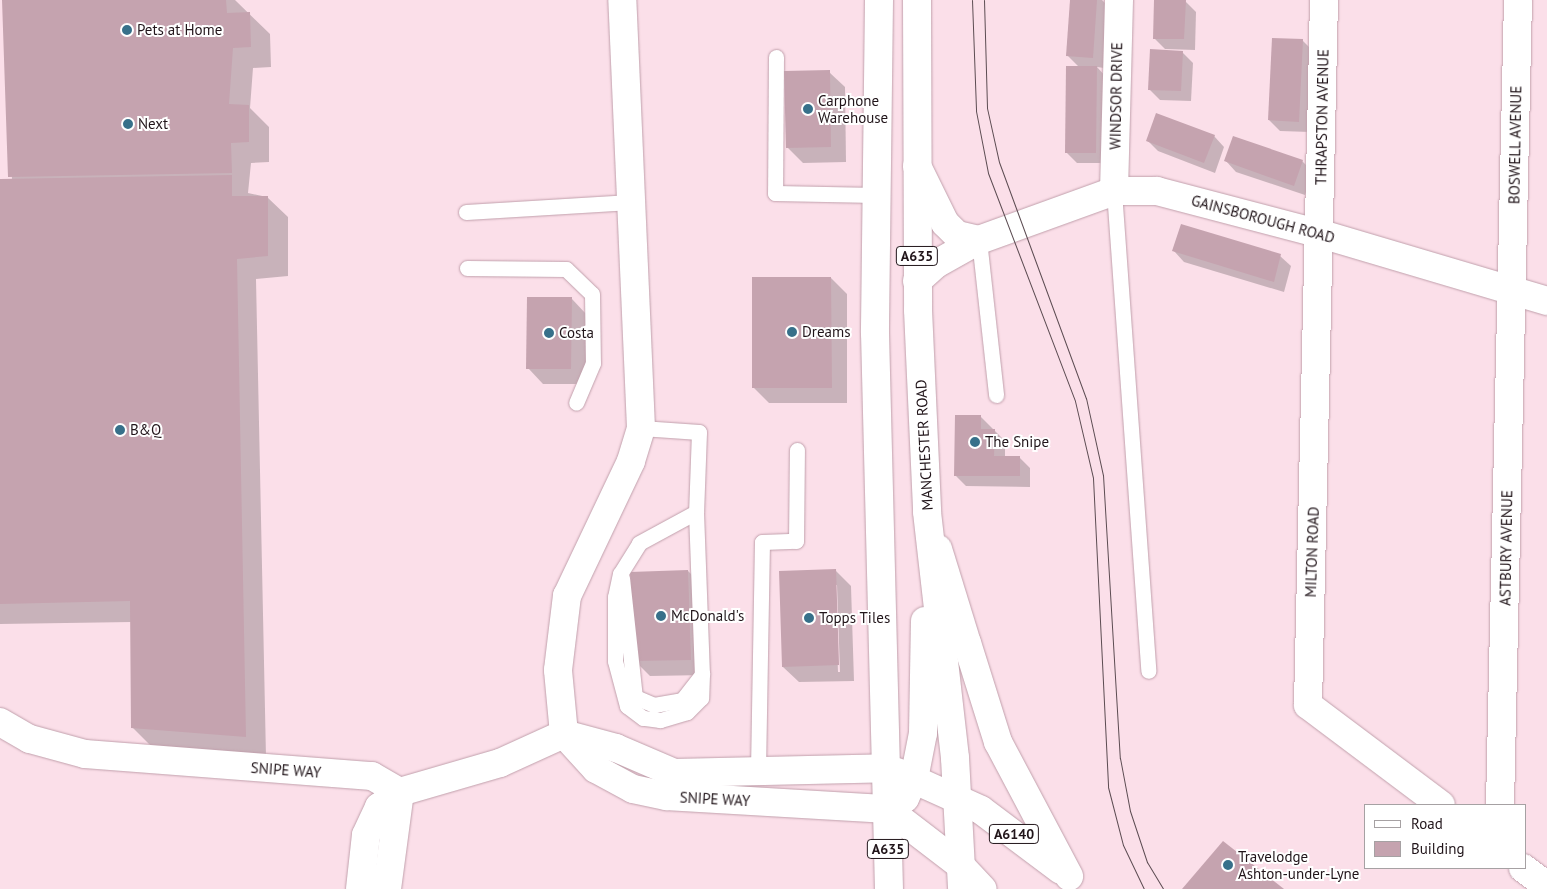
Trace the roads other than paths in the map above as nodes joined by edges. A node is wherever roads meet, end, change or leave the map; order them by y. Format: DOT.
graph roads {
  1 [pos="622,0"];
  2 [pos="879,0"];
  3 [pos="917,0"];
  4 [pos="1118,0"];
  5 [pos="1324,0"];
  6 [pos="1518,0"];
  7 [pos="776,57"];
  8 [pos="917,166"];
  9 [pos="1114,191"];
  10 [pos="876,195"];
  11 [pos="631,202"];
  12 [pos="466,212"];
  13 [pos="1321,234"];
  14 [pos="979,240"];
  15 [pos="467,268"];
  16 [pos="917,281"];
  17 [pos="1511,291"];
  18 [pos="1547,301"];
  19 [pos="996,395"];
  20 [pos="576,403"];
  21 [pos="641,428"];
  22 [pos="797,450"];
  23 [pos="696,512"];
  24 [pos="927,512"];
  25 [pos="1148,671"];
  26 [pos="0,722"];
  27 [pos="564,734"];
  28 [pos="886,768"];
  29 [pos="758,770"];
  30 [pos="914,779"];
  31 [pos="400,792"];
  32 [pos="956,796"];
  33 [pos="1439,804"];
  34 [pos="1500,804"];
  35 [pos="887,809"];
  36 [pos="1524,869"];
  37 [pos="961,877"];
  38 [pos="1074,883"];
  39 [pos="1547,886"];
  40 [pos="360,889"];
  41 [pos="387,889"];
  42 [pos="889,889"];
  43 [pos="982,889"];
  1 -- 11 [label="main road"];
  2 -- 10 [label="main road, A635"];
  3 -- 8 [label="main road, MANCHESTER ROAD / A635"];
  4 -- 9 [label="main road, WINDSOR DRIVE"];
  5 -- 13 [label="main road, THRAPSTON AVENUE"];
  6 -- 17 [label="main road, BOSWELL AVENUE"];
  7 -- 10 [label="lane"];
  8 -- 14 [label="main road"];
  8 -- 16 [label="main road, MANCHESTER ROAD / A635"];
  9 -- 13 [label="main road, GAINSBOROUGH ROAD"];
  9 -- 14 [label="main road, GAINSBOROUGH ROAD"];
  9 -- 25 [label="lane"];
  10 -- 28 [label="main road, A635"];
  11 -- 12 [label="lane"];
  11 -- 21 [label="main road"];
  13 -- 17 [label="main road, GAINSBOROUGH ROAD"];
  13 -- 33 [label="main road, MILTON ROAD"];
  14 -- 16 [label="main road, GAINSBOROUGH ROAD"];
  14 -- 19 [label="lane"];
  15 -- 20 [label="lane"];
  16 -- 24 [label="main road, MANCHESTER ROAD / A635"];
  17 -- 18 [label="main road, GAINSBOROUGH ROAD"];
  17 -- 34 [label="main road, ASTBURY AVENUE"];
  21 -- 23 [label="lane"];
  21 -- 27 [label="main road"];
  22 -- 29 [label="lane"];
  23 -- 23 [label="lane"];
  24 -- 30 [label="main road"];
  24 -- 32 [label="main road, MANCHESTER ROAD / A635"];
  24 -- 38 [label="main road"];
  26 -- 31 [label="main road, SNIPE WAY"];
  27 -- 29 [label="main road, SNIPE WAY"];
  27 -- 31 [label="main road"];
  27 -- 35 [label="main road, SNIPE WAY"];
  28 -- 29 [label="main road, SNIPE WAY"];
  28 -- 30 [label="main road, A6140"];
  28 -- 35 [label="main road, A635"];
  30 -- 32 [label="main road, A6140"];
  30 -- 35 [label="main road"];
  31 -- 40 [label="main road"];
  31 -- 41 [label="main road"];
  32 -- 37 [label="main road, MANCHESTER ROAD / A635"];
  32 -- 38 [label="main road, A6140"];
  35 -- 37 [label="main road"];
  35 -- 42 [label="main road, A635"];
  36 -- 39 [label="main road"];
  37 -- 43 [label="main road"];
}
